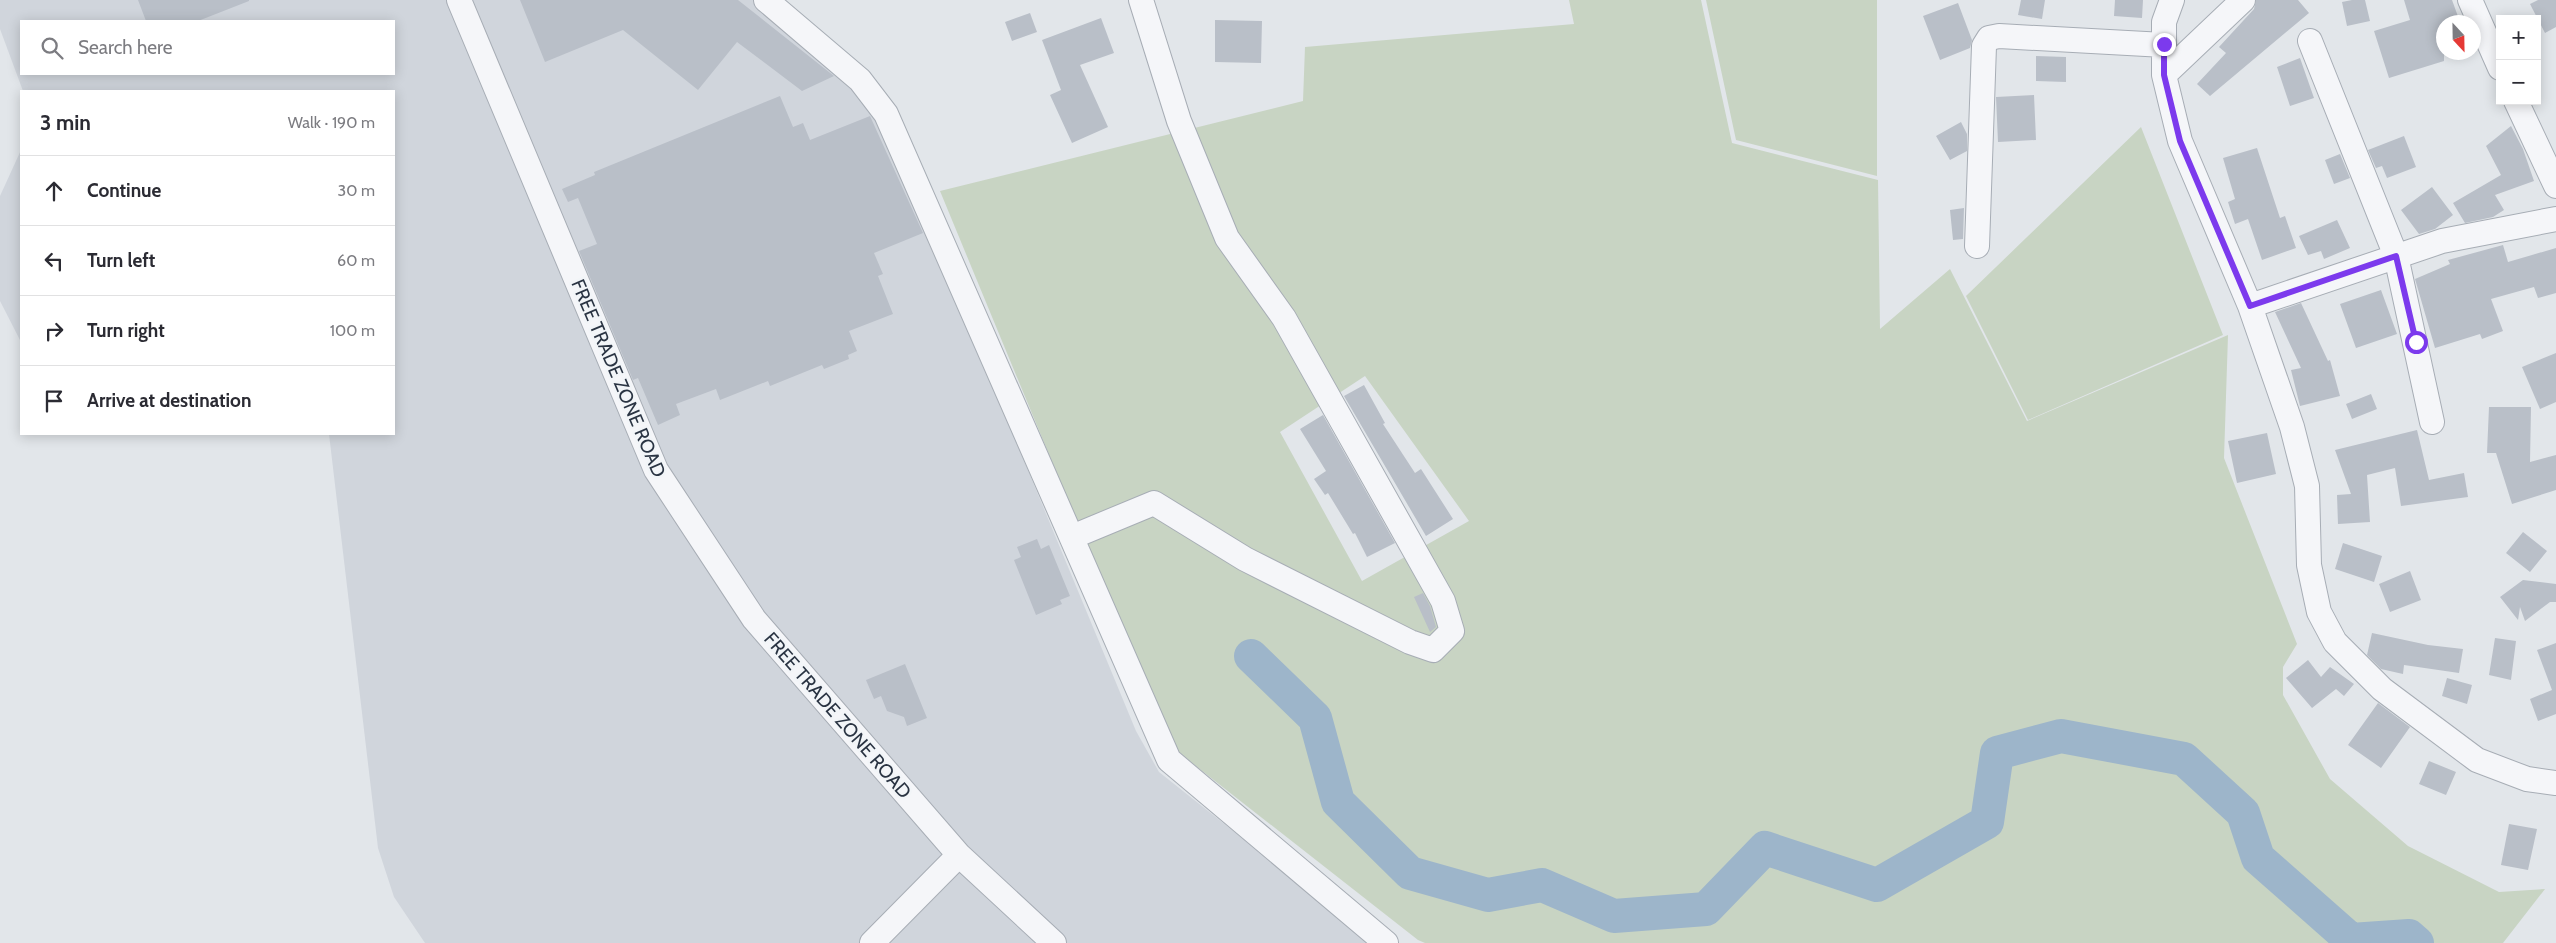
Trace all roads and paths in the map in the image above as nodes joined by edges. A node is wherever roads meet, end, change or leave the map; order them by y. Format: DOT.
graph roads {
  1 [pos="459,0"];
  2 [pos="766,0"];
  3 [pos="1141,0"];
  4 [pos="2172,0"];
  5 [pos="2470,0"];
  6 [pos="2239,2"];
  7 [pos="2310,41"];
  8 [pos="2164,44"];
  9 [pos="2496,60"];
  10 [pos="2164,75"];
  11 [pos="2518,105"];
  12 [pos="2556,186"];
  13 [pos="2555,224"];
  14 [pos="1977,246"];
  15 [pos="2396,256"];
  16 [pos="2250,306"];
  17 [pos="2432,422"];
  18 [pos="1072,537"];
  19 [pos="2556,783"];
  20 [pos="959,855"];
  21 [pos="872,943"];
  22 [pos="1054,943"];
  23 [pos="1386,943"];
  1 -- 20 [label="street, FREE TRADE ZONE ROAD"];
  2 -- 18 [label="street"];
  3 -- 18 [label="street"];
  4 -- 8 [label="street"];
  5 -- 9 [label="street"];
  6 -- 10 [label="street"];
  7 -- 15 [label="street"];
  8 -- 10 [label="street"];
  8 -- 14 [label="street"];
  10 -- 16 [label="street"];
  11 -- 12 [label="street"];
  13 -- 15 [label="street"];
  15 -- 16 [label="street"];
  15 -- 17 [label="street"];
  16 -- 19 [label="street"];
  18 -- 23 [label="street"];
  20 -- 21 [label="street"];
  20 -- 22 [label="street, FREE TRADE ZONE ROAD"];
}
